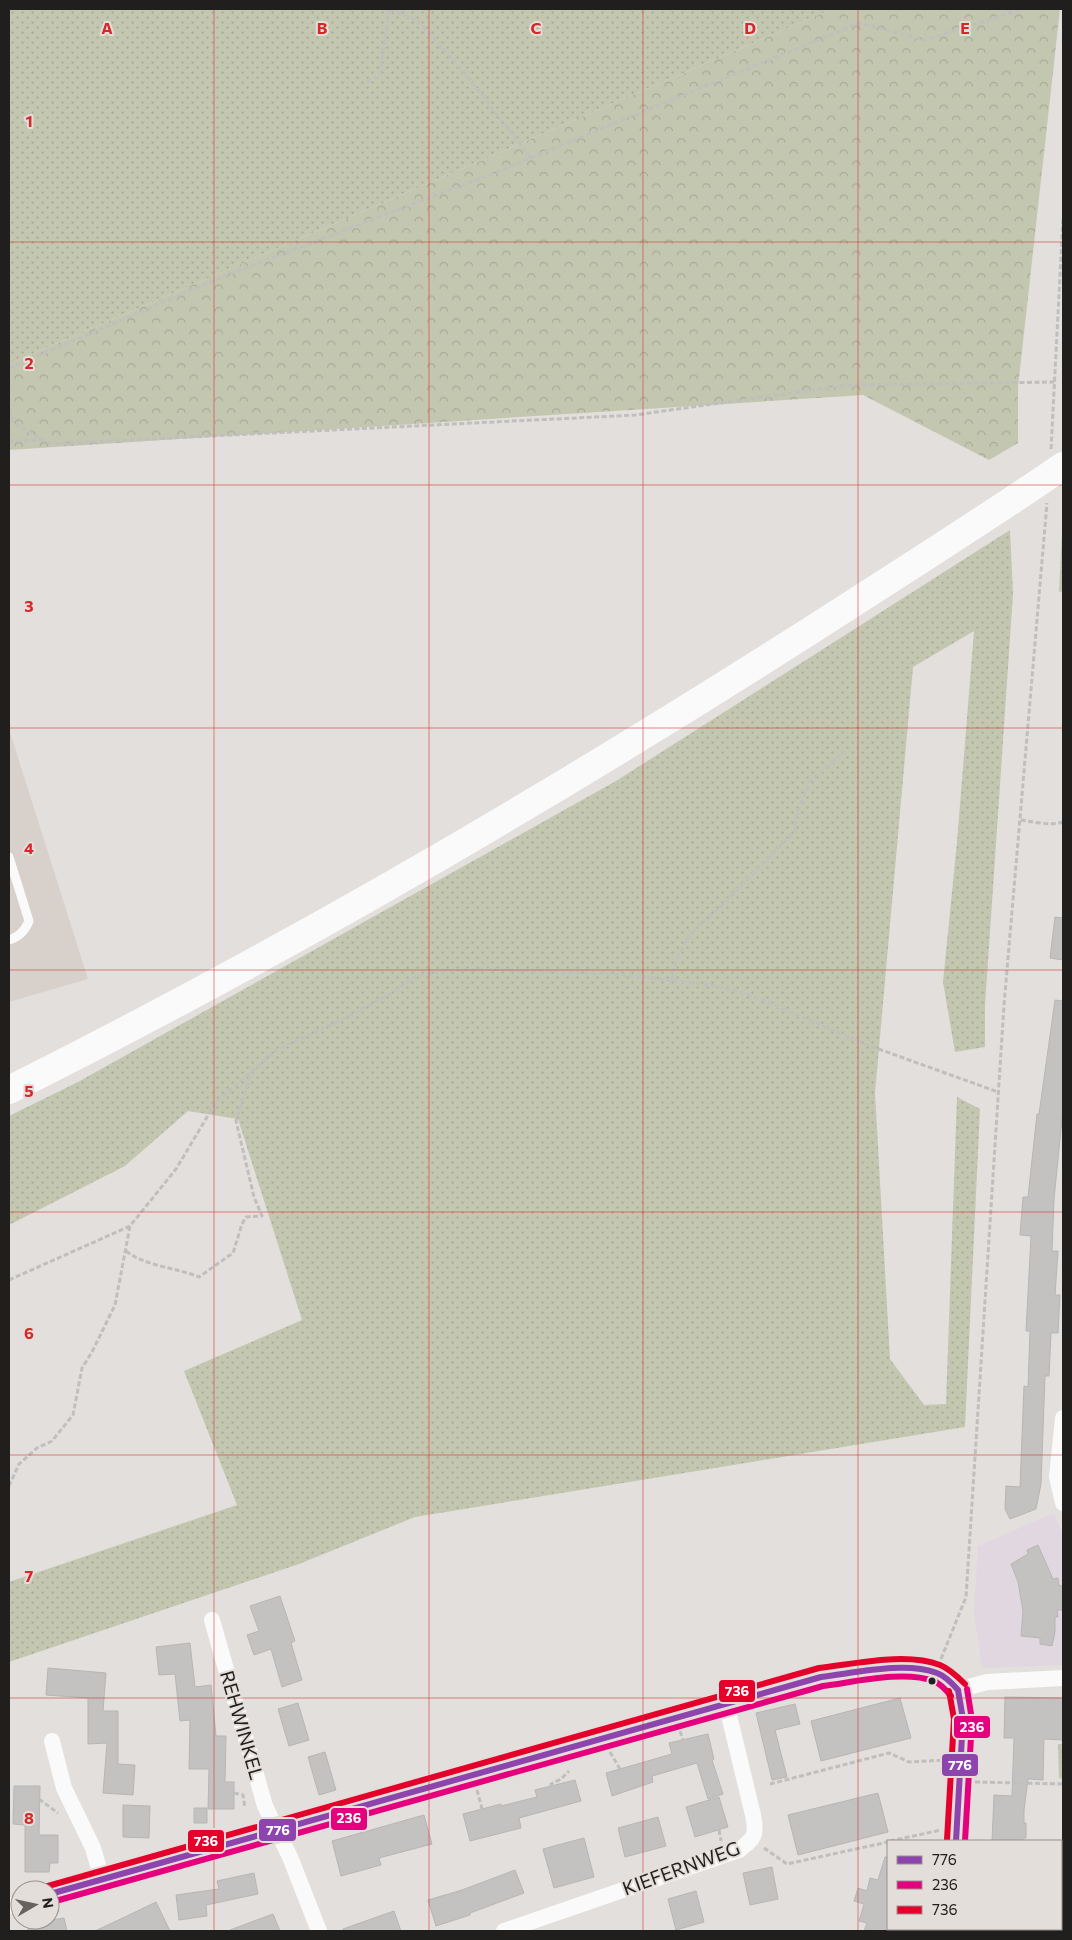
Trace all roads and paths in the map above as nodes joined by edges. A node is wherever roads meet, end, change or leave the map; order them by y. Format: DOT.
graph roads {
  1 [pos="389,9"];
  2 [pos="1022,9"];
  3 [pos="367,82"];
  4 [pos="531,158"];
  5 [pos="1063,218"];
  6 [pos="9,368"];
  7 [pos="1054,382"];
  8 [pos="9,410"];
  9 [pos="1053,411"];
  10 [pos="43,440"];
  11 [pos="9,441"];
  12 [pos="1063,466"];
  13 [pos="1043,572"];
  14 [pos="845,751"];
  15 [pos="1021,820"];
  16 [pos="1063,822"];
  17 [pos="9,857"];
  18 [pos="9,940"];
  19 [pos="670,980"];
  20 [pos="52,1068"];
  21 [pos="251,1072"];
  22 [pos="9,1075"];
  23 [pos="9,1090"];
  24 [pos="998,1092"];
  25 [pos="130,1226"];
  26 [pos="126,1251"];
  27 [pos="9,1280"];
  28 [pos="1063,1418"];
  29 [pos="9,1486"];
  30 [pos="1063,1503"];
  31 [pos="212,1620"];
  32 [pos="936,1673"];
  33 [pos="1063,1678"];
  34 [pos="958,1690"];
  35 [pos="726,1703"];
  36 [pos="52,1741"];
  37 [pos="609,1745"];
  38 [pos="945,1760"];
  39 [pos="620,1769"];
  40 [pos="569,1771"];
  41 [pos="969,1782"];
  42 [pos="475,1783"];
  43 [pos="770,1784"];
  44 [pos="1063,1784"];
  45 [pos="552,1786"];
  46 [pos="234,1793"];
  47 [pos="39,1799"];
  48 [pos="245,1808"];
  49 [pos="482,1809"];
  50 [pos="59,1814"];
  51 [pos="276,1830"];
  52 [pos="941,1830"];
  53 [pos="898,1840"];
  54 [pos="956,1840"];
  55 [pos="887,1842"];
  56 [pos="761,1845"];
  57 [pos="102,1879"];
  58 [pos="60,1891"];
  59 [pos="319,1931"];
  60 [pos="504,1931"];
  1 -- 3 [label="path"];
  1 -- 4 [label="path"];
  2 -- 4 [label="path"];
  4 -- 6 [label="path"];
  5 -- 7 [label="path"];
  7 -- 9 [label="path"];
  7 -- 10 [label="path"];
  8 -- 10 [label="path"];
  10 -- 11 [label="path"];
  12 -- 20 [label="highway"];
  13 -- 15 [label="path"];
  14 -- 19 [label="path"];
  15 -- 16 [label="path"];
  15 -- 24 [label="path"];
  17 -- 18 [label="lane"];
  19 -- 21 [label="path"];
  19 -- 24 [label="path"];
  20 -- 22 [label="highway"];
  20 -- 23 [label="highway"];
  21 -- 25 [label="path"];
  21 -- 26 [label="path"];
  24 -- 32 [label="path"];
  25 -- 26 [label="path"];
  25 -- 27 [label="path"];
  26 -- 29 [label="path"];
  28 -- 30 [label="street"];
  31 -- 51 [label="street, REHWINKEL"];
  32 -- 34 [label="street"];
  32 -- 35 [label="street"];
  33 -- 34 [label="street"];
  34 -- 54 [label="street"];
  35 -- 51 [label="street"];
  35 -- 60 [label="street, KIEFERNWEG"];
  36 -- 57 [label="street"];
  37 -- 39 [label="path"];
  38 -- 43 [label="path"];
  40 -- 45 [label="path"];
  41 -- 44 [label="path"];
  42 -- 49 [label="path"];
  46 -- 48 [label="path"];
  47 -- 50 [label="path"];
  51 -- 57 [label="street"];
  51 -- 59 [label="street, REHWINKEL"];
  52 -- 53 [label="path"];
  55 -- 56 [label="path"];
  57 -- 58 [label="street"];
}
